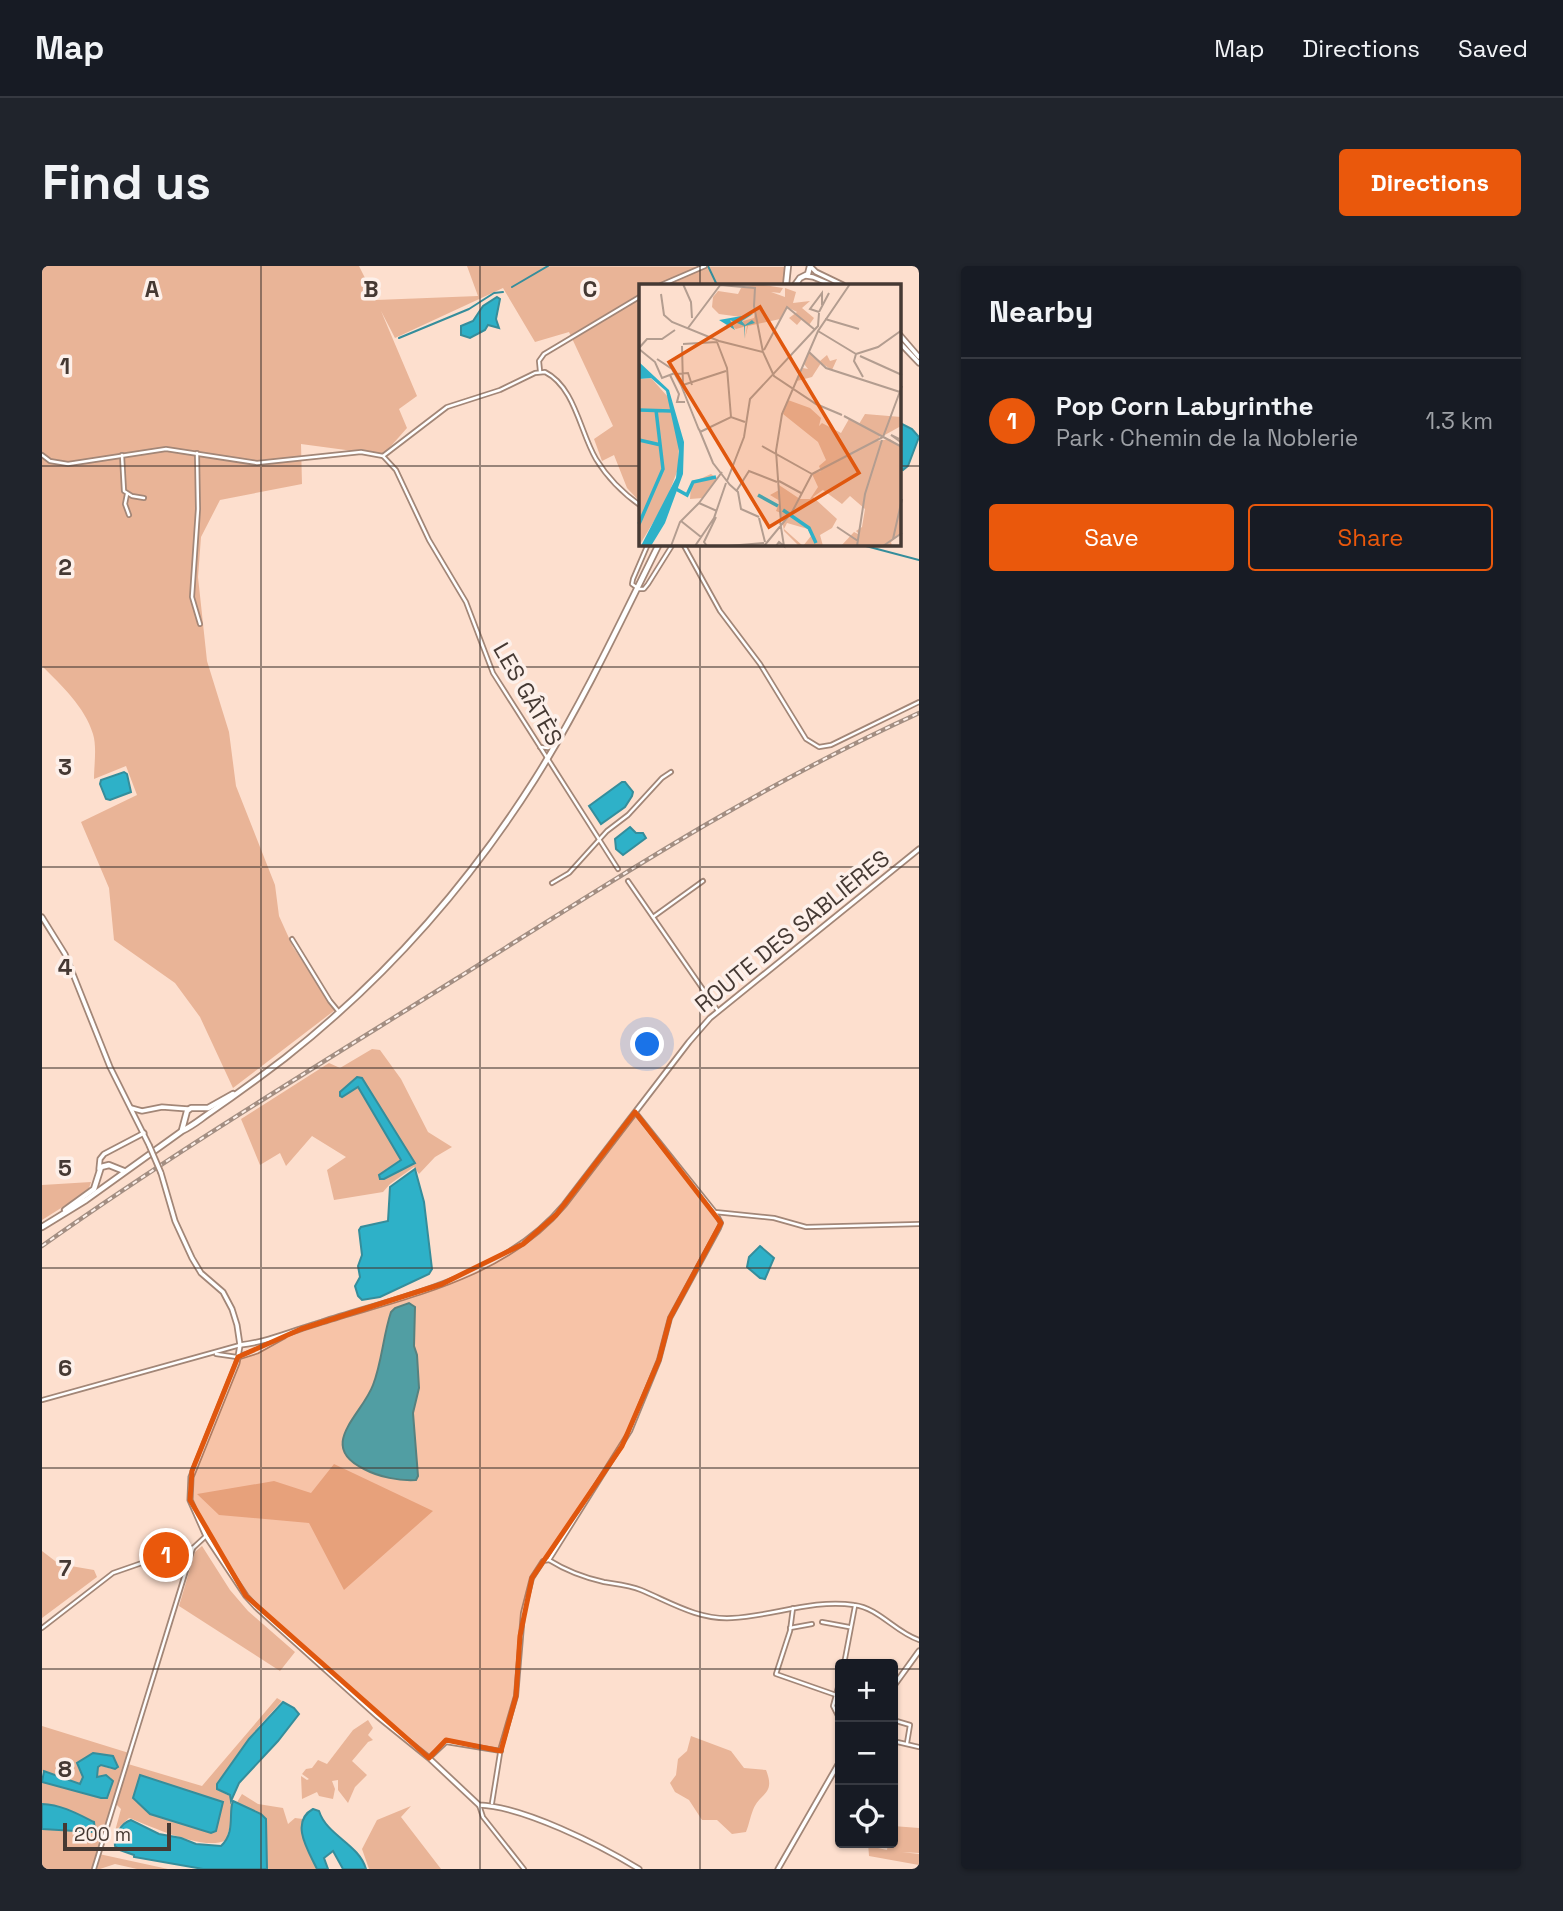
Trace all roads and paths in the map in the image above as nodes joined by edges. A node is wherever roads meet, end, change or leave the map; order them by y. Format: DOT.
graph roads {
  1 [pos="704,266"];
  2 [pos="810,266"];
  3 [pos="788,269"];
  4 [pos="803,277"];
  5 [pos="664,284"];
  6 [pos="796,284"];
  7 [pos="830,284"];
  8 [pos="841,284"];
  9 [pos="639,297"];
  10 [pos="902,337"];
  11 [pos="902,345"];
  12 [pos="919,356"];
  13 [pos="919,363"];
  14 [pos="540,371"];
  15 [pos="197,453"];
  16 [pos="42,455"];
  17 [pos="122,455"];
  18 [pos="383,456"];
  19 [pos="127,494"];
  20 [pos="144,498"];
  21 [pos="639,504"];
  22 [pos="129,515"];
  23 [pos="647,546"];
  24 [pos="658,546"];
  25 [pos="672,546"];
  26 [pos="684,546"];
  27 [pos="637,588"];
  28 [pos="200,624"];
  29 [pos="919,702"];
  30 [pos="556,743"];
  31 [pos="539,746"];
  32 [pos="548,758"];
  33 [pos="671,772"];
  34 [pos="600,841"];
  35 [pos="919,849"];
  36 [pos="618,869"];
  37 [pos="628,881"];
  38 [pos="703,881"];
  39 [pos="551,883"];
  40 [pos="42,917"];
  41 [pos="653,917"];
  42 [pos="292,939"];
  43 [pos="718,1011"];
  44 [pos="340,1012"];
  45 [pos="250,1084"];
  46 [pos="131,1108"];
  47 [pos="199,1108"];
  48 [pos="188,1109"];
  49 [pos="180,1110"];
  50 [pos="142,1111"];
  51 [pos="635,1112"];
  52 [pos="186,1118"];
  53 [pos="203,1118"];
  54 [pos="140,1124"];
  55 [pos="195,1124"];
  56 [pos="182,1131"];
  57 [pos="144,1133"];
  58 [pos="107,1153"];
  59 [pos="111,1167"];
  60 [pos="99,1169"];
  61 [pos="124,1171"];
  62 [pos="98,1177"];
  63 [pos="110,1181"];
  64 [pos="715,1212"];
  65 [pos="729,1214"];
  66 [pos="50,1222"];
  67 [pos="721,1223"];
  68 [pos="919,1224"];
  69 [pos="42,1227"];
  70 [pos="287,1334"];
  71 [pos="240,1345"];
  72 [pos="213,1354"];
  73 [pos="239,1355"];
  74 [pos="42,1400"];
  75 [pos="206,1536"];
  76 [pos="193,1548"];
  77 [pos="549,1560"];
  78 [pos="855,1605"];
  79 [pos="793,1607"];
  80 [pos="822,1622"];
  81 [pos="812,1624"];
  82 [pos="850,1627"];
  83 [pos="42,1628"];
  84 [pos="790,1628"];
  85 [pos="919,1640"];
  86 [pos="918,1653"];
  87 [pos="845,1659"];
  88 [pos="898,1680"];
  89 [pos="835,1695"];
  90 [pos="898,1721"];
  91 [pos="898,1742"];
  92 [pos="907,1743"];
  93 [pos="919,1747"];
  94 [pos="501,1751"];
  95 [pos="429,1758"];
  96 [pos="835,1771"];
  97 [pos="492,1803"];
  98 [pos="479,1805"];
  99 [pos="94,1869"];
  100 [pos="524,1869"];
  101 [pos="639,1869"];
  102 [pos="778,1869"];
  1 -- 5 [label="street"];
  2 -- 4 [label="main road"];
  2 -- 8 [label="street"];
  3 -- 4 [label="main road"];
  4 -- 6 [label="main road"];
  4 -- 7 [label="street"];
  9 -- 14 [label="street"];
  10 -- 12 [label="street"];
  11 -- 13 [label="street"];
  14 -- 18 [label="street"];
  14 -- 21 [label="street"];
  15 -- 17 [label="street"];
  15 -- 18 [label="street"];
  15 -- 28 [label="street"];
  16 -- 17 [label="street"];
  17 -- 19 [label="street"];
  18 -- 31 [label="street, LES GÂTÈS"];
  19 -- 20 [label="street"];
  19 -- 22 [label="street"];
  23 -- 27 [label="street"];
  24 -- 27 [label="main road"];
  25 -- 27 [label="street"];
  26 -- 29 [label="street"];
  27 -- 30 [label="main road"];
  30 -- 31 [label="street"];
  30 -- 32 [label="main road"];
  31 -- 32 [label="street, LES GÂTÈS"];
  32 -- 34 [label="street, LES GÂTÈS"];
  32 -- 44 [label="main road"];
  33 -- 34 [label="street"];
  34 -- 36 [label="street, LES GÂTÈS"];
  34 -- 39 [label="street"];
  35 -- 43 [label="street, ROUTE DES SABLIÈRES"];
  37 -- 41 [label="street"];
  38 -- 41 [label="street"];
  40 -- 46 [label="street"];
  41 -- 43 [label="street"];
  42 -- 44 [label="street"];
  43 -- 51 [label="street, ROUTE DES SABLIÈRES"];
  44 -- 45 [label="main road"];
  45 -- 47 [label="main road"];
  45 -- 53 [label="main road"];
  46 -- 50 [label="street"];
  46 -- 54 [label="street"];
  47 -- 48 [label="main road"];
  47 -- 53 [label="main road"];
  48 -- 49 [label="street"];
  48 -- 52 [label="main road"];
  49 -- 50 [label="street"];
  49 -- 52 [label="street"];
  50 -- 54 [label="street"];
  51 -- 64 [label="street"];
  51 -- 70 [label="street, ROUTE DES SABLIÈRES"];
  52 -- 55 [label="main road"];
  52 -- 56 [label="main road"];
  53 -- 55 [label="main road"];
  54 -- 57 [label="street"];
  55 -- 56 [label="main road"];
  56 -- 61 [label="main road"];
  57 -- 58 [label="street"];
  57 -- 71 [label="street, bridge"];
  58 -- 59 [label="street"];
  58 -- 60 [label="street"];
  59 -- 60 [label="main road"];
  59 -- 61 [label="main road"];
  59 -- 63 [label="main road"];
  60 -- 62 [label="main road"];
  61 -- 63 [label="main road"];
  62 -- 63 [label="main road"];
  62 -- 66 [label="main road"];
  63 -- 66 [label="main road"];
  64 -- 65 [label="street"];
  64 -- 67 [label="street"];
  65 -- 67 [label="street"];
  65 -- 68 [label="street"];
  66 -- 69 [label="main road"];
  67 -- 77 [label="street"];
  70 -- 71 [label="street"];
  70 -- 73 [label="street"];
  71 -- 72 [label="street"];
  71 -- 73 [label="street"];
  72 -- 73 [label="street"];
  72 -- 74 [label="street"];
  73 -- 75 [label="street"];
  75 -- 76 [label="street"];
  75 -- 95 [label="street"];
  76 -- 83 [label="street"];
  76 -- 99 [label="street"];
  77 -- 79 [label="street"];
  77 -- 94 [label="street"];
  78 -- 79 [label="street"];
  78 -- 82 [label="street"];
  78 -- 85 [label="street"];
  79 -- 84 [label="street"];
  80 -- 82 [label="street"];
  81 -- 84 [label="street"];
  82 -- 87 [label="street"];
  84 -- 89 [label="street"];
  86 -- 88 [label="street"];
  90 -- 92 [label="street"];
  91 -- 92 [label="street"];
  92 -- 93 [label="street"];
  94 -- 95 [label="street"];
  94 -- 97 [label="street"];
  95 -- 98 [label="street"];
  96 -- 102 [label="street"];
  97 -- 98 [label="street"];
  97 -- 101 [label="street"];
  98 -- 100 [label="street"];
}
